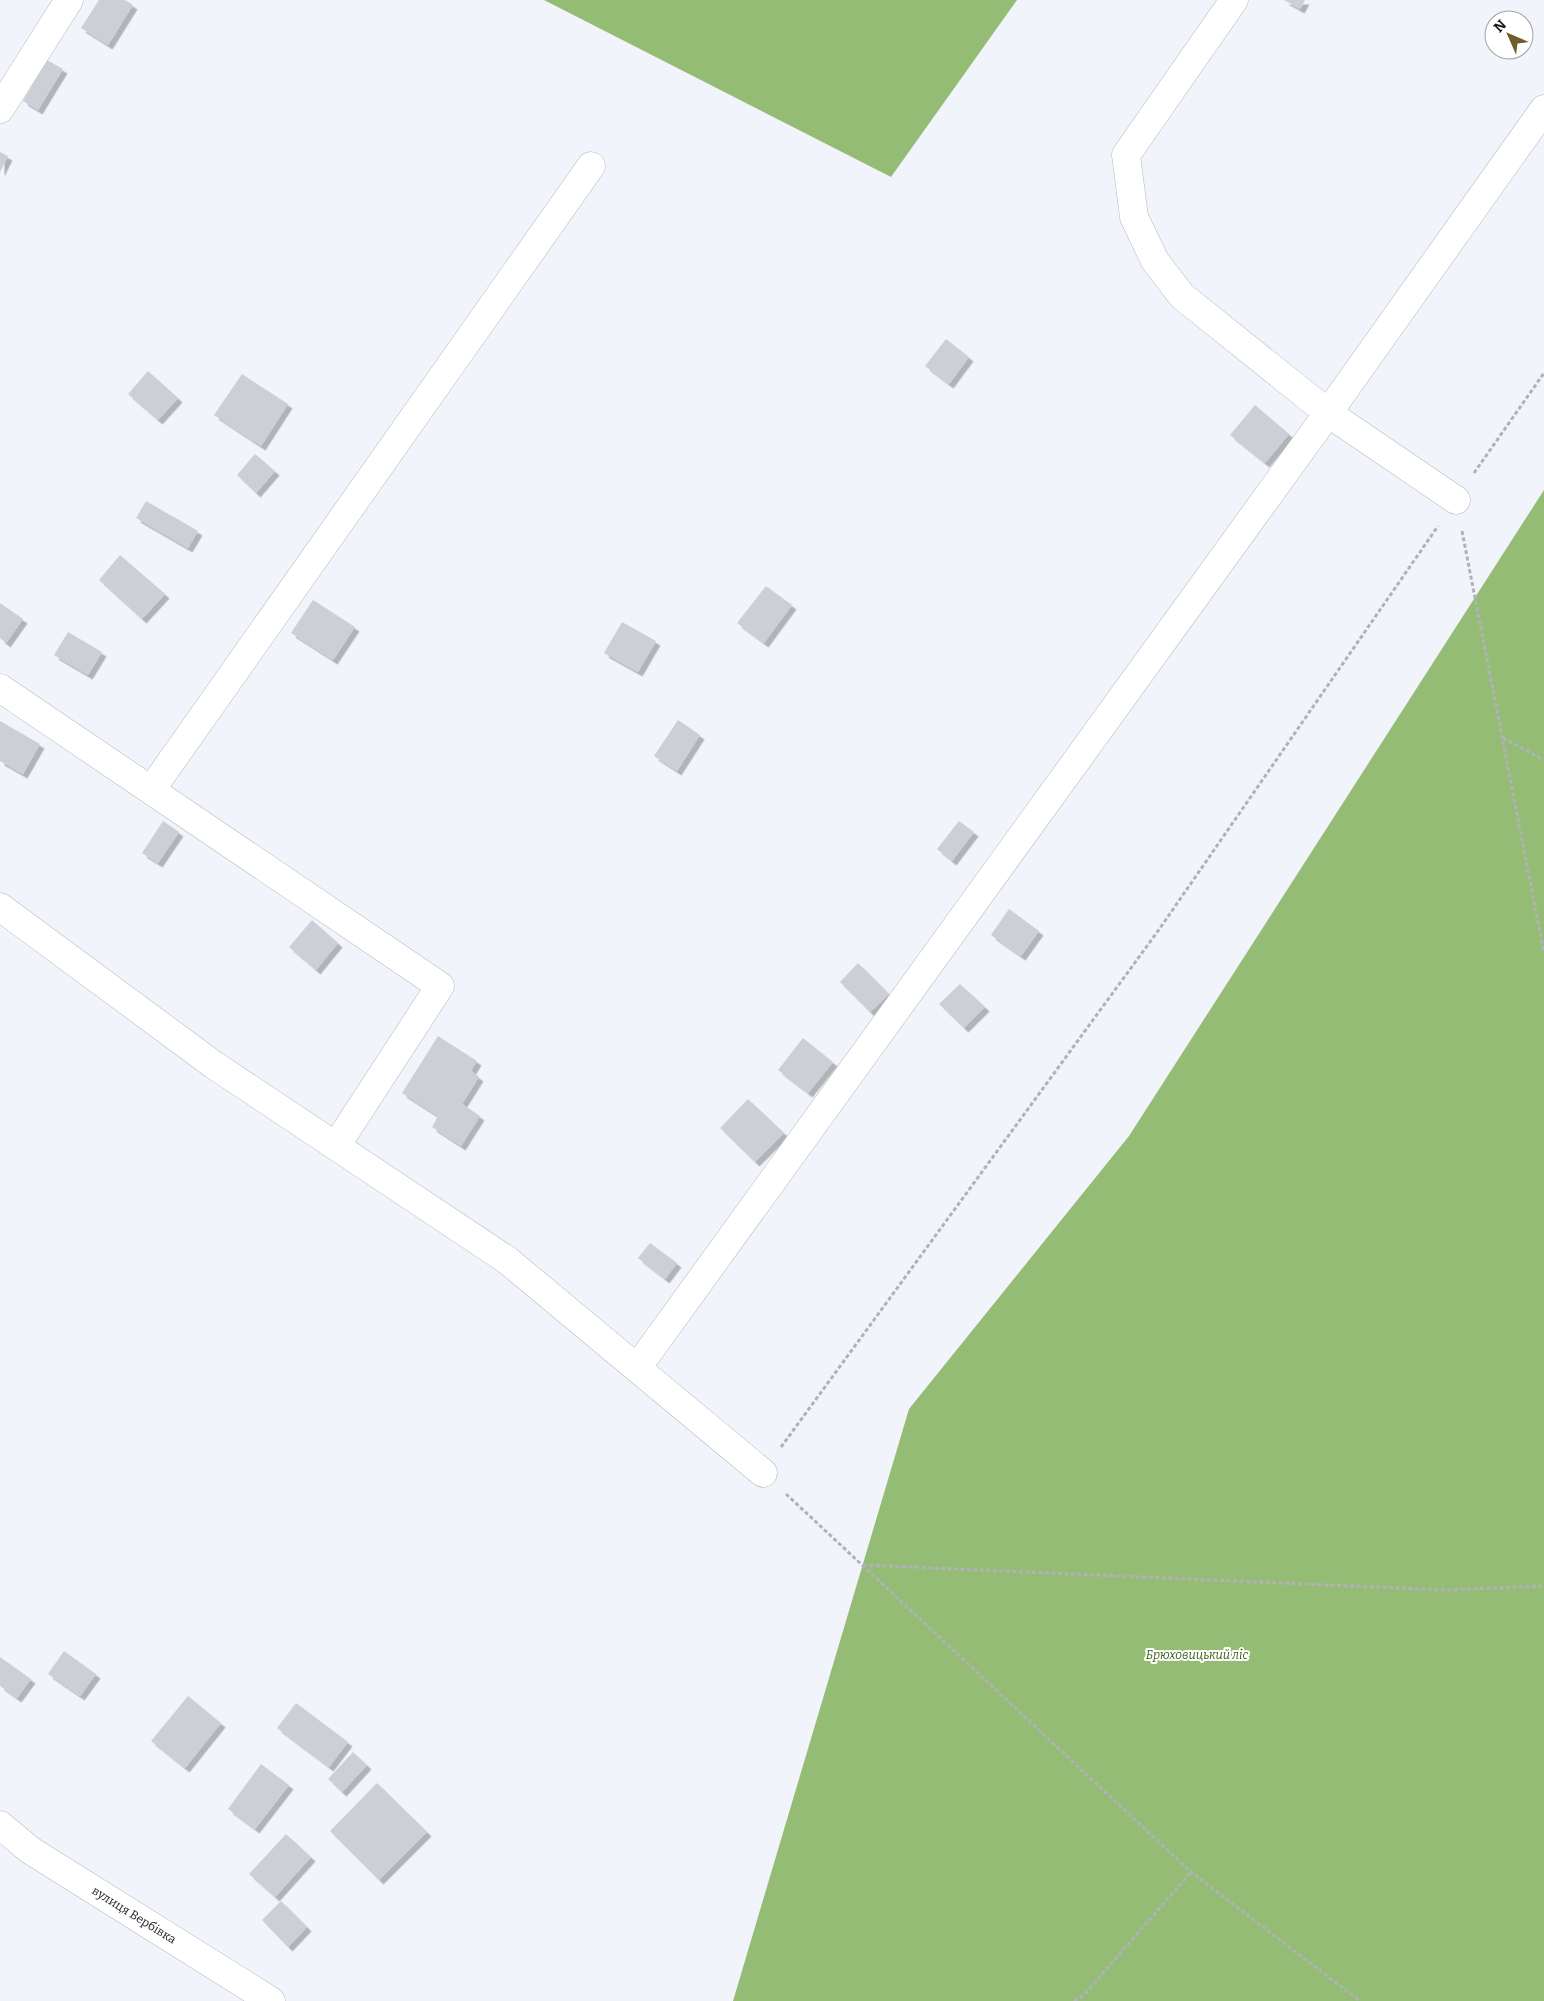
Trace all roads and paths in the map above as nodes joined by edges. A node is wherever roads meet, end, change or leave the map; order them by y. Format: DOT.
graph roads {
  1 [pos="69,0"];
  2 [pos="1234,0"];
  3 [pos="0,109"];
  4 [pos="1544,109"];
  5 [pos="591,166"];
  6 [pos="1544,373"];
  7 [pos="1328,413"];
  8 [pos="1456,500"];
  9 [pos="0,688"];
  10 [pos="1502,737"];
  11 [pos="1544,760"];
  12 [pos="151,790"];
  13 [pos="0,908"];
  14 [pos="1544,953"];
  15 [pos="336,1146"];
  16 [pos="637,1368"];
  17 [pos="762,1473"];
  18 [pos="862,1565"];
  19 [pos="1544,1586"];
  20 [pos="0,1825"];
  21 [pos="1191,1872"];
  22 [pos="271,2001"];
  23 [pos="1074,2001"];
  24 [pos="1360,2001"];
  1 -- 3 [label="street"];
  2 -- 7 [label="street"];
  4 -- 7 [label="street"];
  5 -- 12 [label="street"];
  6 -- 8 [label="path"];
  7 -- 8 [label="street"];
  7 -- 16 [label="street"];
  8 -- 10 [label="path"];
  8 -- 17 [label="path"];
  9 -- 12 [label="street"];
  10 -- 11 [label="path"];
  10 -- 14 [label="path"];
  12 -- 15 [label="street"];
  13 -- 15 [label="street"];
  15 -- 16 [label="street"];
  16 -- 17 [label="street"];
  17 -- 18 [label="path"];
  18 -- 19 [label="path"];
  18 -- 21 [label="path"];
  20 -- 22 [label="street, вулиця Вербівка"];
  21 -- 23 [label="path"];
  21 -- 24 [label="path"];
}
